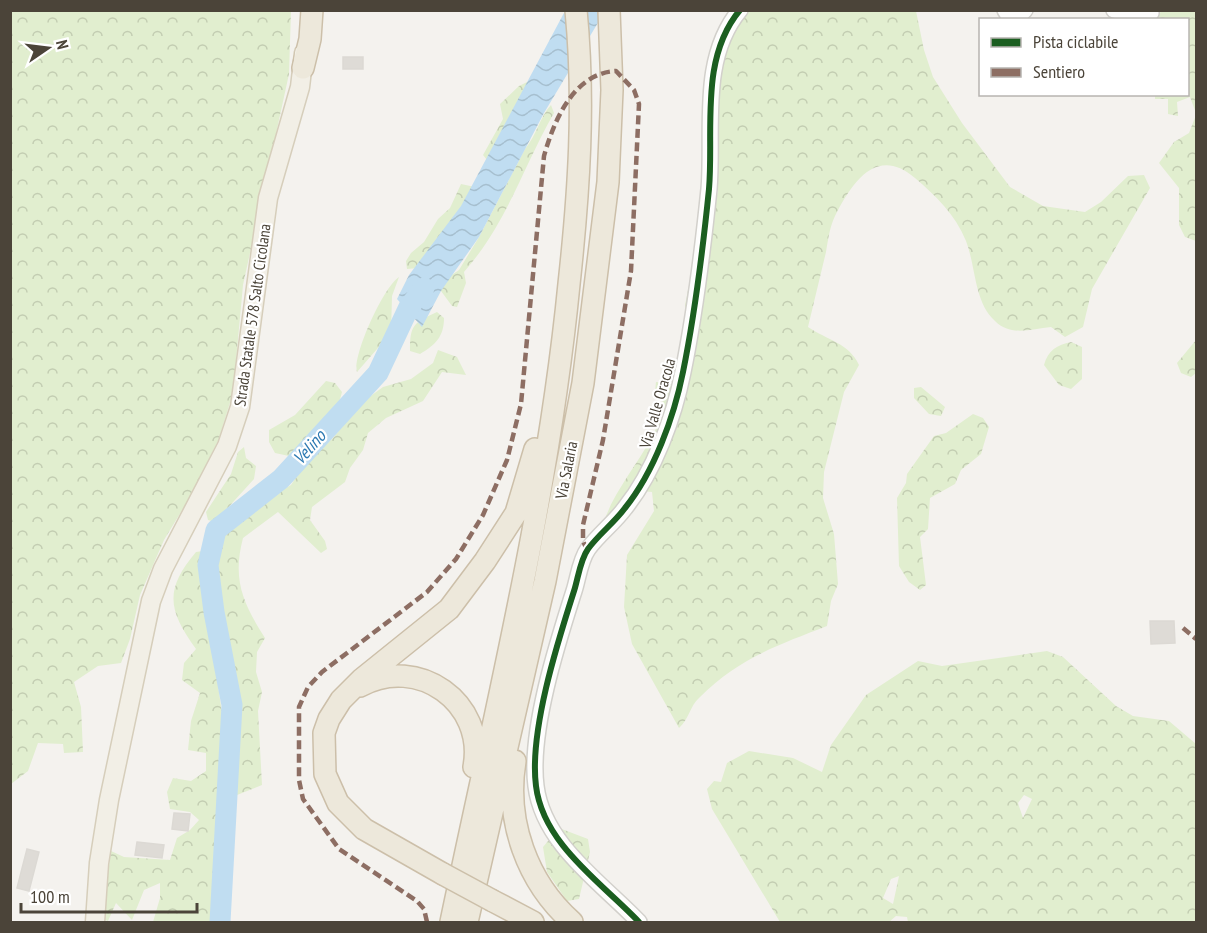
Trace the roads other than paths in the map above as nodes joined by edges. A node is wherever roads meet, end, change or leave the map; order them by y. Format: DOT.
graph roads {
  1 [pos="306,10"];
  2 [pos="312,10"];
  3 [pos="576,10"];
  4 [pos="609,10"];
  5 [pos="740,10"];
  6 [pos="1005,10"];
  7 [pos="1024,10"];
  8 [pos="1114,10"];
  9 [pos="1151,13"];
  10 [pos="303,68"];
  11 [pos="562,362"];
  12 [pos="545,581"];
  13 [pos="350,692"];
  14 [pos="95,922"];
  15 [pos="445,922"];
  16 [pos="451,922"];
  17 [pos="467,922"];
  18 [pos="533,922"];
  19 [pos="572,922"];
  20 [pos="639,922"];
  1 -- 10 [label="main road, Strada Statale 578 Salto Cicolana"];
  2 -- 10 [label="highway"];
  3 -- 11 [label="highway, Via Salaria"];
  4 -- 12 [label="highway, Via Salaria"];
  5 -- 20 [label="street, Via Valle Oracola"];
  6 -- 7 [label="street"];
  8 -- 9 [label="street"];
  10 -- 14 [label="main road, Strada Statale 578 Salto Cicolana"];
  11 -- 13 [label="highway"];
  11 -- 16 [label="highway, Via Salaria"];
  12 -- 17 [label="highway, Via Salaria"];
  12 -- 19 [label="highway"];
  13 -- 15 [label="highway"];
  13 -- 18 [label="highway, bridge"];
}
